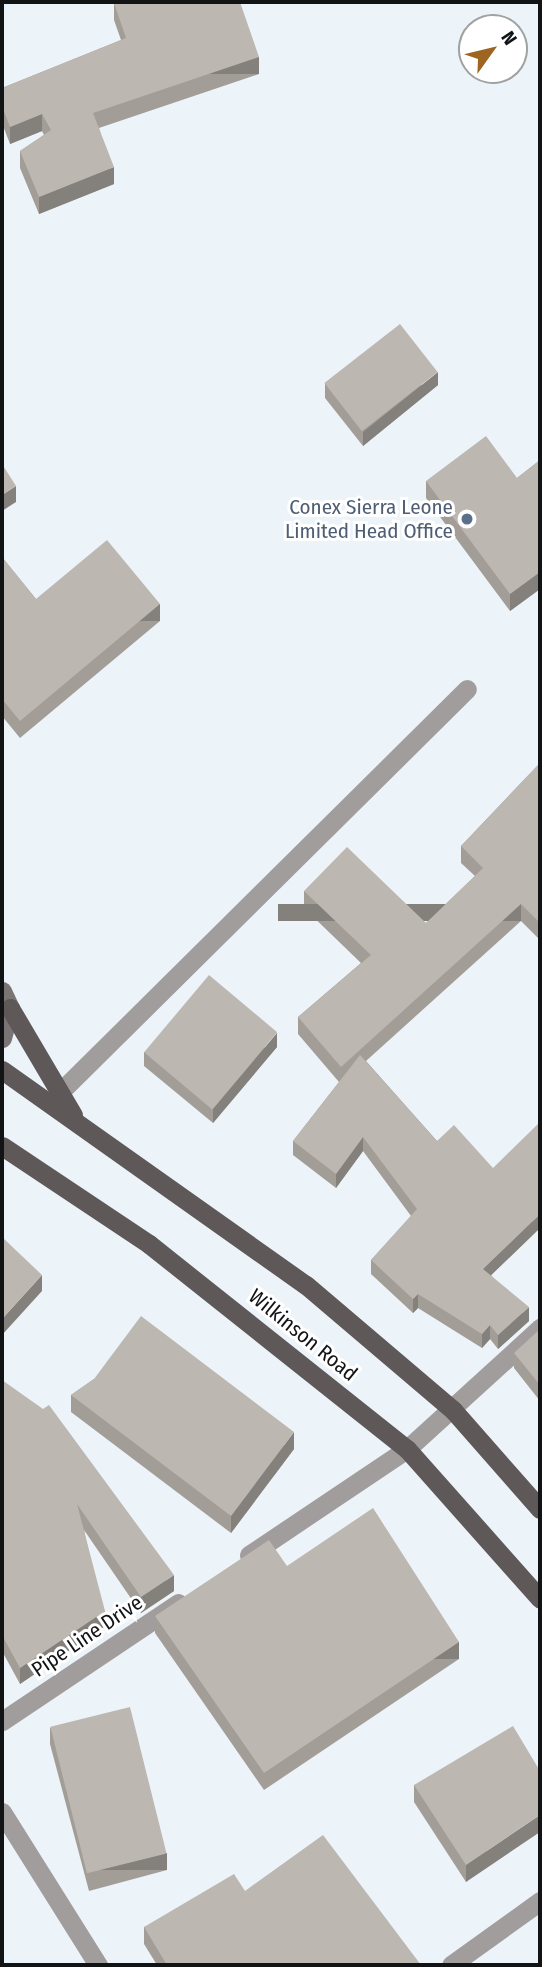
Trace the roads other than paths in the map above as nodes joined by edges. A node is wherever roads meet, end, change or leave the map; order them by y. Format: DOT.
graph roads {
  1 [pos="467,689"];
  2 [pos="6,999"];
  3 [pos="2,1038"];
  4 [pos="2,1070"];
  5 [pos="59,1093"];
  6 [pos="77,1122"];
  7 [pos="2,1146"];
  8 [pos="540,1328"];
  9 [pos="453,1410"];
  10 [pos="407,1449"];
  11 [pos="540,1508"];
  12 [pos="233,1566"];
  13 [pos="198,1589"];
  14 [pos="540,1598"];
  15 [pos="2,1721"];
  16 [pos="2,1812"];
  17 [pos="540,1901"];
  18 [pos="98,1965"];
  19 [pos="451,1965"];
  1 -- 5 [label="street"];
  2 -- 3 [label="main road"];
  2 -- 5 [label="main road"];
  4 -- 6 [label="main road, Wilkinson Road"];
  5 -- 6 [label="main road"];
  6 -- 9 [label="main road, Wilkinson Road"];
  7 -- 10 [label="main road, Wilkinson Road"];
  8 -- 9 [label="street"];
  9 -- 10 [label="street"];
  9 -- 11 [label="main road, Wilkinson Road"];
  10 -- 12 [label="street"];
  10 -- 14 [label="main road, Wilkinson Road"];
  13 -- 15 [label="street, Pipe Line Drive"];
  16 -- 18 [label="street"];
  17 -- 19 [label="street"];
}
